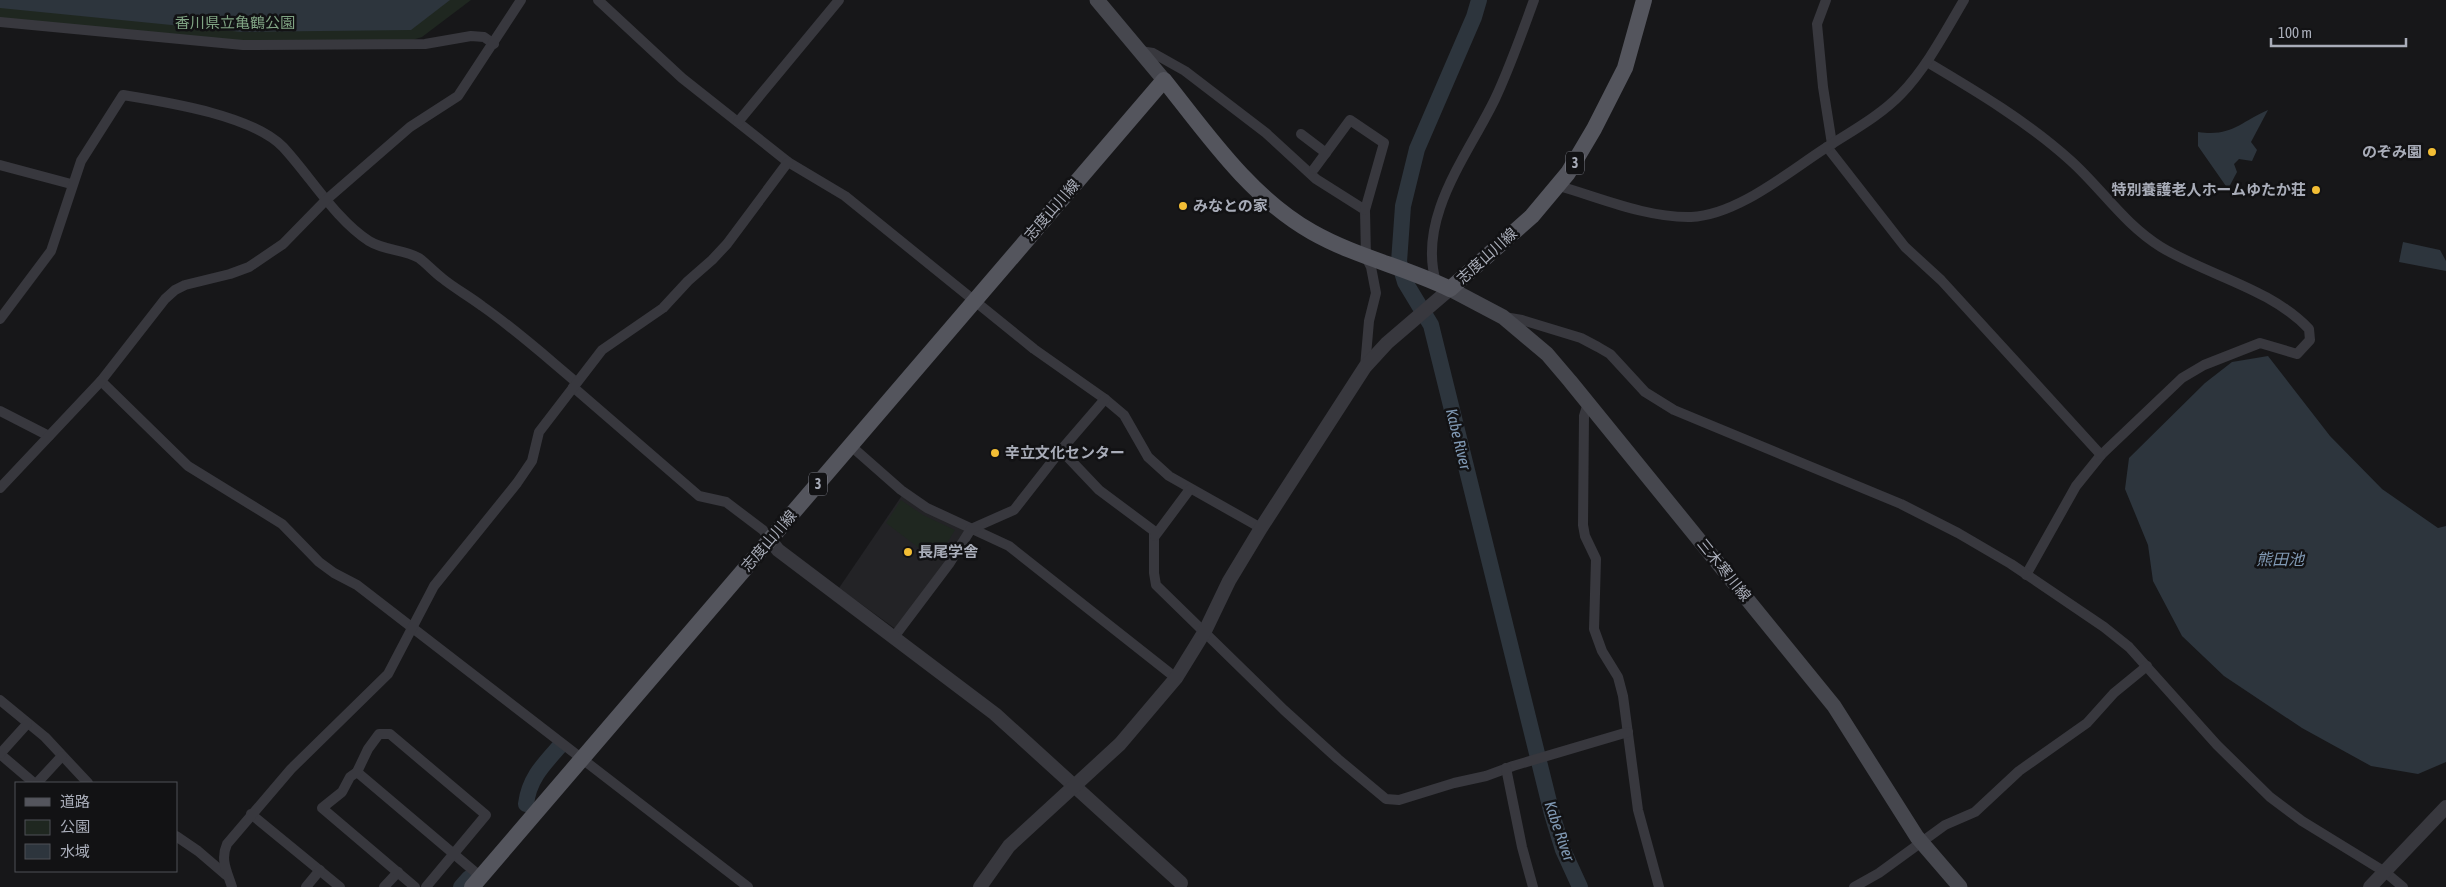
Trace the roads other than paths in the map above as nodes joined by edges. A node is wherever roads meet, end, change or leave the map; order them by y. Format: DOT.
graph roads {
  1 [pos="521,0"];
  2 [pos="598,0"];
  3 [pos="839,0"];
  4 [pos="1097,0"];
  5 [pos="1534,0"];
  6 [pos="1644,0"];
  7 [pos="1826,0"];
  8 [pos="1964,0"];
  9 [pos="0,22"];
  10 [pos="494,44"];
  11 [pos="1140,51"];
  12 [pos="1927,62"];
  13 [pos="1164,80"];
  14 [pos="738,122"];
  15 [pos="1301,134"];
  16 [pos="1830,146"];
  17 [pos="1326,153"];
  18 [pos="788,162"];
  19 [pos="0,165"];
  20 [pos="1314,168"];
  21 [pos="71,184"];
  22 [pos="1559,186"];
  23 [pos="326,200"];
  24 [pos="1365,210"];
  25 [pos="1369,258"];
  26 [pos="1440,284"];
  27 [pos="974,302"];
  28 [pos="1503,317"];
  29 [pos="0,319"];
  30 [pos="1365,367"];
  31 [pos="101,381"];
  32 [pos="574,385"];
  33 [pos="1105,399"];
  34 [pos="1588,403"];
  35 [pos="0,411"];
  36 [pos="49,436"];
  37 [pos="851,446"];
  38 [pos="1061,450"];
  39 [pos="2101,454"];
  40 [pos="0,488"];
  41 [pos="1190,489"];
  42 [pos="1261,528"];
  43 [pos="971,529"];
  44 [pos="1155,536"];
  45 [pos="770,540"];
  46 [pos="2026,575"];
  47 [pos="412,629"];
  48 [pos="1205,631"];
  49 [pos="894,637"];
  50 [pos="2147,666"];
  51 [pos="1176,678"];
  52 [pos="0,700"];
  53 [pos="27,724"];
  54 [pos="1628,732"];
  55 [pos="0,754"];
  56 [pos="62,756"];
  57 [pos="582,758"];
  58 [pos="1510,767"];
  59 [pos="357,772"];
  60 [pos="34,782"];
  61 [pos="36,782"];
  62 [pos="87,782"];
  63 [pos="1074,787"];
  64 [pos="2446,807"];
  65 [pos="251,814"];
  66 [pos="178,837"];
  67 [pos="1922,844"];
  68 [pos="454,854"];
  69 [pos="320,870"];
  70 [pos="398,872"];
  71 [pos="2385,872"];
  72 [pos="476,882"];
  73 [pos="232,883"];
  74 [pos="1181,883"];
  75 [pos="1956,886"];
  76 [pos="306,887"];
  77 [pos="340,887"];
  78 [pos="384,887"];
  79 [pos="416,887"];
  80 [pos="426,887"];
  81 [pos="748,887"];
  82 [pos="980,887"];
  83 [pos="1533,887"];
  84 [pos="1659,887"];
  85 [pos="1854,887"];
  86 [pos="2370,887"];
  87 [pos="2403,887"];
  1 -- 10 [label="street"];
  2 -- 14 [label="street"];
  3 -- 14 [label="street"];
  4 -- 11 [label="main road"];
  5 -- 26 [label="street"];
  6 -- 22 [label="main road, 志度山川線 / 3"];
  7 -- 16 [label="street"];
  8 -- 12 [label="street"];
  9 -- 10 [label="street"];
  10 -- 23 [label="street"];
  11 -- 13 [label="main road"];
  11 -- 24 [label="street"];
  12 -- 16 [label="street"];
  12 -- 39 [label="street"];
  13 -- 25 [label="main road, 志度山川線"];
  13 -- 27 [label="main road, 志度山川線 / 3"];
  14 -- 18 [label="street"];
  15 -- 17 [label="street"];
  16 -- 22 [label="street"];
  16 -- 39 [label="street"];
  17 -- 20 [label="street"];
  17 -- 24 [label="street"];
  18 -- 27 [label="street"];
  18 -- 32 [label="street"];
  19 -- 21 [label="street"];
  21 -- 23 [label="street"];
  21 -- 29 [label="street"];
  22 -- 26 [label="main road, 志度山川線 / 3"];
  23 -- 31 [label="street"];
  23 -- 32 [label="street"];
  24 -- 25 [label="street"];
  25 -- 26 [label="main road, 志度山川線"];
  25 -- 30 [label="street"];
  26 -- 28 [label="main road, 三木寒川線"];
  26 -- 30 [label="street"];
  27 -- 33 [label="street"];
  27 -- 37 [label="main road, 志度山川線 / 3"];
  28 -- 34 [label="main road, 三木寒川線"];
  28 -- 46 [label="street"];
  30 -- 42 [label="street"];
  31 -- 36 [label="street"];
  31 -- 47 [label="street"];
  32 -- 45 [label="street"];
  32 -- 47 [label="street"];
  33 -- 38 [label="street"];
  33 -- 41 [label="street"];
  34 -- 54 [label="street"];
  34 -- 67 [label="main road, 三木寒川線"];
  35 -- 36 [label="street"];
  36 -- 40 [label="street"];
  37 -- 43 [label="street"];
  37 -- 45 [label="main road, 志度山川線 / 3"];
  38 -- 43 [label="street"];
  38 -- 44 [label="street"];
  39 -- 46 [label="street"];
  41 -- 42 [label="street"];
  41 -- 44 [label="street"];
  42 -- 48 [label="street"];
  43 -- 49 [label="street"];
  43 -- 51 [label="street"];
  44 -- 48 [label="street"];
  45 -- 49 [label="street"];
  45 -- 57 [label="main road, 志度山川線 / 3"];
  46 -- 50 [label="street"];
  47 -- 57 [label="street"];
  47 -- 65 [label="street"];
  48 -- 51 [label="street"];
  48 -- 58 [label="street"];
  49 -- 63 [label="street"];
  50 -- 67 [label="street"];
  50 -- 71 [label="street"];
  51 -- 63 [label="street"];
  52 -- 53 [label="street"];
  53 -- 55 [label="street"];
  53 -- 56 [label="street"];
  54 -- 58 [label="street"];
  54 -- 84 [label="street"];
  55 -- 60 [label="street"];
  56 -- 61 [label="street"];
  56 -- 62 [label="street"];
  57 -- 72 [label="main road, 志度山川線 / 3"];
  57 -- 81 [label="street"];
  58 -- 83 [label="street"];
  59 -- 68 [label="street"];
  59 -- 68 [label="street"];
  59 -- 70 [label="street"];
  63 -- 74 [label="street"];
  63 -- 82 [label="street"];
  64 -- 71 [label="street"];
  65 -- 69 [label="street"];
  65 -- 73 [label="street"];
  66 -- 73 [label="street"];
  67 -- 75 [label="main road, 三木寒川線"];
  67 -- 85 [label="street"];
  68 -- 72 [label="street"];
  68 -- 80 [label="street"];
  69 -- 76 [label="street"];
  69 -- 77 [label="street"];
  70 -- 78 [label="street"];
  70 -- 79 [label="street"];
  71 -- 86 [label="street"];
  71 -- 87 [label="street"];
}
